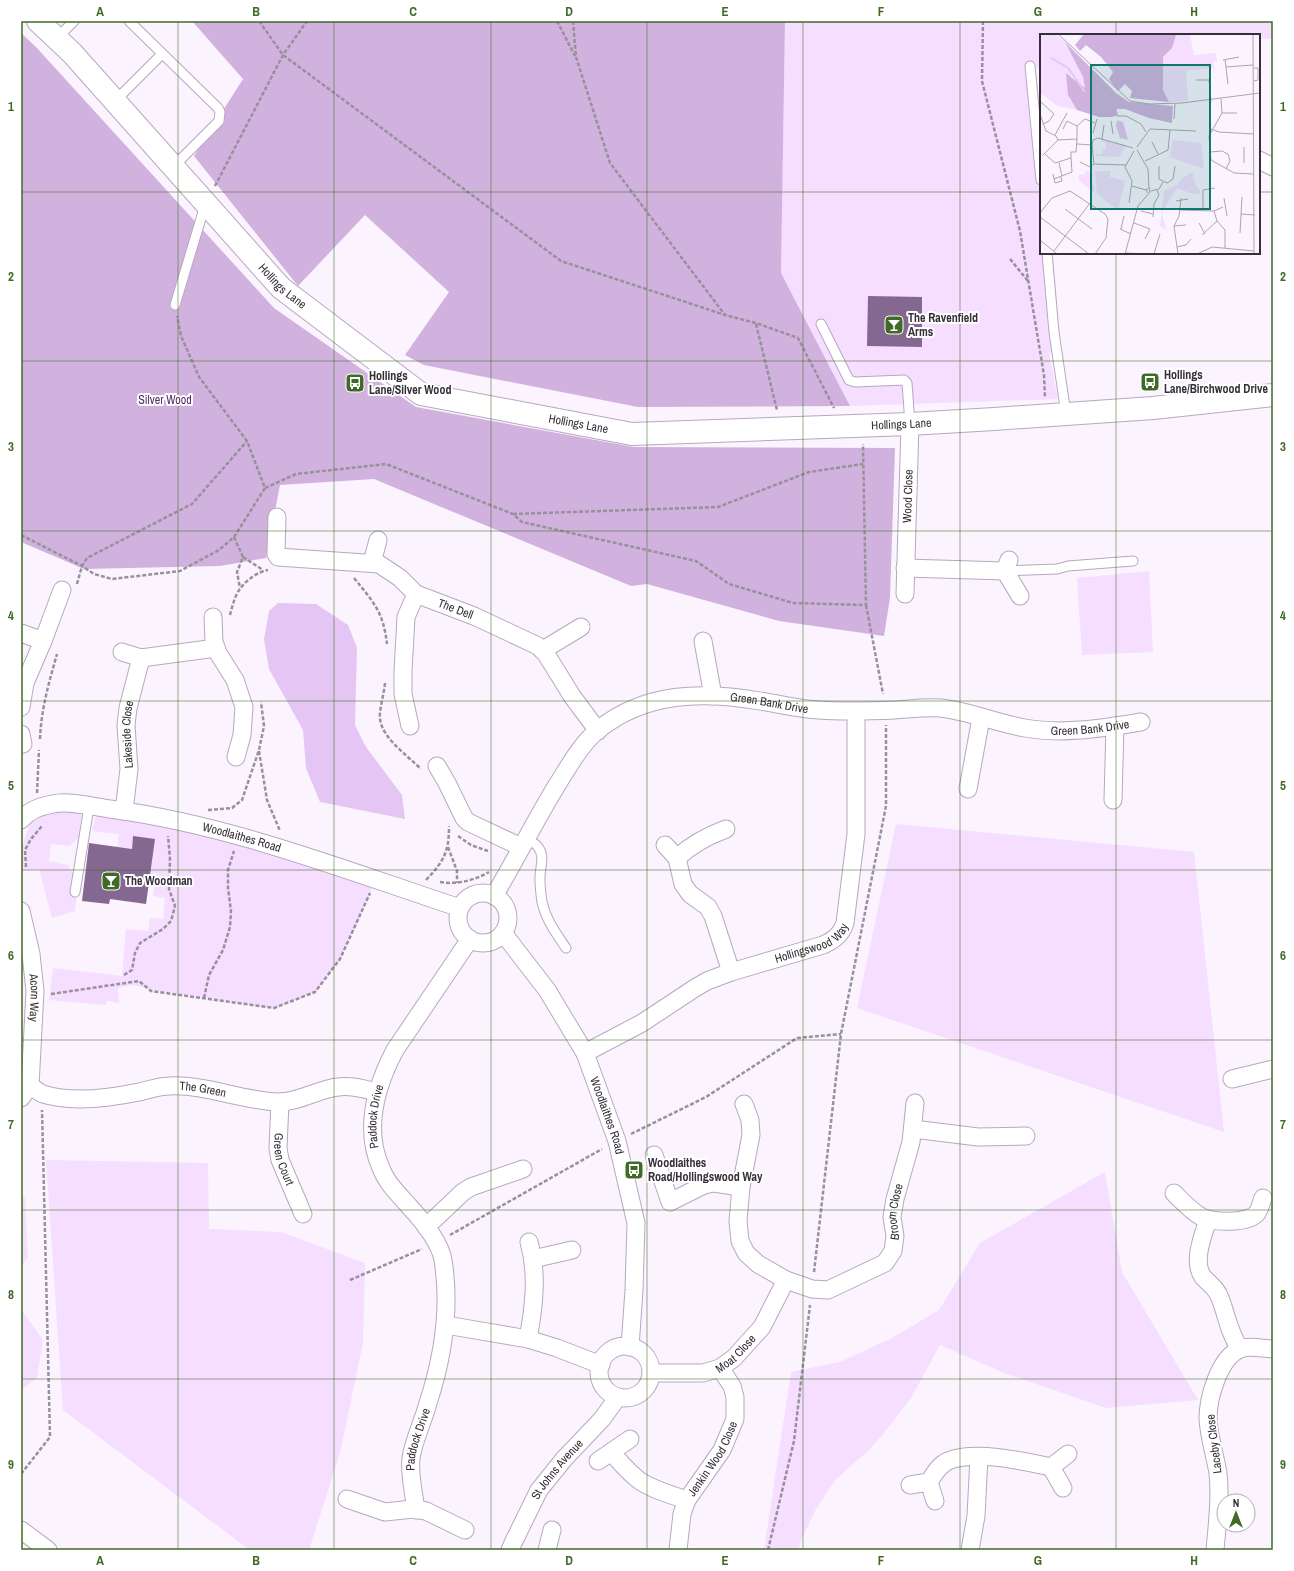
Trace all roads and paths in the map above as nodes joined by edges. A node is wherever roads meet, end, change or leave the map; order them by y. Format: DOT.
graph roads {
  1 [pos="38,21"];
  2 [pos="74,21"];
  3 [pos="129,21"];
  4 [pos="259,21"];
  5 [pos="306,21"];
  6 [pos="557,21"];
  7 [pos="573,21"];
  8 [pos="982,21"];
  9 [pos="56,38"];
  10 [pos="162,54"];
  11 [pos="283,55"];
  12 [pos="576,57"];
  13 [pos="1030,66"];
  14 [pos="115,101"];
  15 [pos="173,167"];
  16 [pos="1040,170"];
  17 [pos="206,204"];
  18 [pos="1047,254"];
  19 [pos="1010,259"];
  20 [pos="1028,281"];
  21 [pos="175,305"];
  22 [pos="725,315"];
  23 [pos="756,323"];
  24 [pos="821,324"];
  25 [pos="1273,395"];
  26 [pos="1056,415"];
  27 [pos="910,424"];
  28 [pos="853,425"];
  29 [pos="782,428"];
  30 [pos="247,441"];
  31 [pos="863,464"];
  32 [pos="265,488"];
  33 [pos="513,514"];
  34 [pos="278,517"];
  35 [pos="21,535"];
  36 [pos="234,537"];
  37 [pos="378,540"];
  38 [pos="243,557"];
  39 [pos="1133,561"];
  40 [pos="372,563"];
  41 [pos="1007,565"];
  42 [pos="82,566"];
  43 [pos="905,568"];
  44 [pos="272,569"];
  45 [pos="263,570"];
  46 [pos="348,575"];
  47 [pos="240,588"];
  48 [pos="69,589"];
  49 [pos="416,594"];
  50 [pos="905,594"];
  51 [pos="1020,596"];
  52 [pos="866,605"];
  53 [pos="221,619"];
  54 [pos="580,627"];
  55 [pos="21,633"];
  56 [pos="44,641"];
  57 [pos="703,641"];
  58 [pos="387,645"];
  59 [pos="216,648"];
  60 [pos="543,650"];
  61 [pos="57,652"];
  62 [pos="122,652"];
  63 [pos="141,658"];
  64 [pos="385,680"];
  65 [pos="259,696"];
  66 [pos="713,696"];
  67 [pos="21,707"];
  68 [pos="886,710"];
  69 [pos="856,712"];
  70 [pos="981,718"];
  71 [pos="1141,722"];
  72 [pos="410,726"];
  73 [pos="1115,726"];
  74 [pos="598,731"];
  75 [pos="40,740"];
  76 [pos="28,742"];
  77 [pos="259,750"];
  78 [pos="236,756"];
  79 [pos="431,769"];
  80 [pos="968,789"];
  81 [pos="1113,800"];
  82 [pos="89,807"];
  83 [pos="124,811"];
  84 [pos="41,816"];
  85 [pos="160,817"];
  86 [pos="447,819"];
  87 [pos="21,820"];
  88 [pos="198,826"];
  89 [pos="726,829"];
  90 [pos="240,835"];
  91 [pos="524,843"];
  92 [pos="448,845"];
  93 [pos="665,845"];
  94 [pos="288,851"];
  95 [pos="677,858"];
  96 [pos="26,867"];
  97 [pos="492,870"];
  98 [pos="376,880"];
  99 [pos="426,880"];
  100 [pos="431,881"];
  101 [pos="437,882"];
  102 [pos="457,883"];
  103 [pos="406,890"];
  104 [pos="75,892"];
  105 [pos="494,896"];
  106 [pos="460,908"];
  107 [pos="21,911"];
  108 [pos="503,933"];
  109 [pos="470,939"];
  110 [pos="566,948"];
  111 [pos="26,955"];
  112 [pos="731,972"];
  113 [pos="124,975"];
  114 [pos="35,996"];
  115 [pos="204,998"];
  116 [pos="841,1034"];
  117 [pos="585,1053"];
  118 [pos="1273,1070"];
  119 [pos="1232,1079"];
  120 [pos="31,1092"];
  121 [pos="377,1092"];
  122 [pos="280,1102"];
  123 [pos="915,1103"];
  124 [pos="744,1104"];
  125 [pos="912,1129"];
  126 [pos="1026,1136"];
  127 [pos="617,1141"];
  128 [pos="654,1155"];
  129 [pos="523,1169"];
  130 [pos="741,1187"];
  131 [pos="1174,1193"];
  132 [pos="1263,1198"];
  133 [pos="303,1214"];
  134 [pos="1208,1220"];
  135 [pos="426,1227"];
  136 [pos="529,1242"];
  137 [pos="435,1243"];
  138 [pos="572,1250"];
  139 [pos="533,1259"];
  140 [pos="350,1280"];
  141 [pos="786,1280"];
  142 [pos="812,1289"];
  143 [pos="446,1325"];
  144 [pos="528,1340"];
  145 [pos="630,1347"];
  146 [pos="1240,1349"];
  147 [pos="1273,1349"];
  148 [pos="601,1365"];
  149 [pos="720,1368"];
  150 [pos="651,1373"];
  151 [pos="618,1397"];
  152 [pos="630,1439"];
  153 [pos="1068,1454"];
  154 [pos="979,1457"];
  155 [pos="1051,1467"];
  156 [pos="21,1474"];
  157 [pos="929,1482"];
  158 [pos="910,1485"];
  159 [pos="1063,1488"];
  160 [pos="348,1499"];
  161 [pos="686,1500"];
  162 [pos="935,1501"];
  163 [pos="416,1510"];
  164 [pos="21,1530"];
  165 [pos="465,1530"];
  166 [pos="552,1530"];
  167 [pos="48,1550"];
  168 [pos="510,1550"];
  169 [pos="547,1550"];
  170 [pos="678,1550"];
  171 [pos="768,1550"];
  172 [pos="970,1550"];
  173 [pos="1215,1550"];
  1 -- 9 [label="street, Hollings Lane"];
  2 -- 9 [label="lane"];
  3 -- 10 [label="lane"];
  4 -- 11 [label="path"];
  5 -- 11 [label="path"];
  6 -- 12 [label="path"];
  7 -- 12 [label="path"];
  8 -- 20 [label="path"];
  9 -- 14 [label="street, Hollings Lane"];
  10 -- 14 [label="lane"];
  10 -- 15 [label="lane"];
  11 -- 17 [label="path"];
  11 -- 22 [label="path"];
  12 -- 22 [label="path"];
  13 -- 16 [label="lane"];
  14 -- 15 [label="street, Hollings Lane"];
  15 -- 17 [label="street, Hollings Lane"];
  17 -- 21 [label="lane"];
  17 -- 29 [label="street, Hollings Lane"];
  18 -- 26 [label="lane"];
  19 -- 20 [label="path"];
  20 -- 26 [label="path"];
  21 -- 30 [label="path"];
  22 -- 23 [label="path"];
  23 -- 28 [label="path"];
  23 -- 29 [label="path"];
  24 -- 27 [label="lane"];
  25 -- 26 [label="street, Hollings Lane"];
  26 -- 27 [label="street, Hollings Lane"];
  27 -- 28 [label="street, Hollings Lane"];
  27 -- 43 [label="street, Wood Close"];
  28 -- 29 [label="street, Hollings Lane"];
  28 -- 31 [label="path"];
  30 -- 32 [label="path"];
  30 -- 42 [label="path"];
  31 -- 33 [label="path"];
  31 -- 52 [label="path"];
  32 -- 33 [label="path"];
  32 -- 36 [label="path"];
  33 -- 52 [label="path"];
  34 -- 40 [label="street, The Dell"];
  35 -- 42 [label="path"];
  36 -- 38 [label="path"];
  36 -- 42 [label="path"];
  37 -- 40 [label="street"];
  38 -- 45 [label="path"];
  38 -- 47 [label="path"];
  39 -- 41 [label="lane"];
  40 -- 49 [label="street, The Dell"];
  41 -- 43 [label="street"];
  41 -- 51 [label="street"];
  42 -- 48 [label="path"];
  43 -- 50 [label="street, Wood Close"];
  44 -- 45 [label="path"];
  45 -- 47 [label="path"];
  46 -- 58 [label="path"];
  47 -- 53 [label="path"];
  48 -- 56 [label="street"];
  49 -- 60 [label="street, The Dell"];
  49 -- 72 [label="street"];
  52 -- 68 [label="path"];
  53 -- 59 [label="street"];
  54 -- 60 [label="street"];
  55 -- 56 [label="street"];
  56 -- 67 [label="street"];
  57 -- 66 [label="street"];
  59 -- 63 [label="street"];
  59 -- 78 [label="street"];
  60 -- 74 [label="street, The Dell"];
  61 -- 75 [label="path"];
  62 -- 63 [label="street"];
  63 -- 83 [label="street, Lakeside Close"];
  64 -- 79 [label="path"];
  65 -- 77 [label="path"];
  66 -- 69 [label="street, Green Bank Drive"];
  66 -- 74 [label="street, Green Bank Drive"];
  68 -- 69 [label="street, Green Bank Drive"];
  68 -- 70 [label="street, Green Bank Drive"];
  68 -- 116 [label="path"];
  69 -- 112 [label="street, Hollingswood Way"];
  70 -- 73 [label="street, Green Bank Drive"];
  70 -- 80 [label="street"];
  71 -- 73 [label="street, Green Bank Drive"];
  73 -- 81 [label="street"];
  74 -- 91 [label="street, Green Bank Drive"];
  76 -- 84 [label="path"];
  77 -- 88 [label="path"];
  77 -- 94 [label="path"];
  79 -- 91 [label="street"];
  82 -- 83 [label="street, Woodlaithes Road"];
  82 -- 84 [label="street, Woodlaithes Road"];
  82 -- 104 [label="lane"];
  83 -- 85 [label="street, Woodlaithes Road"];
  84 -- 87 [label="street, Woodlaithes Road"];
  84 -- 96 [label="path"];
  85 -- 88 [label="street, Woodlaithes Road"];
  85 -- 113 [label="path"];
  86 -- 92 [label="path"];
  88 -- 90 [label="street, Woodlaithes Road"];
  89 -- 95 [label="street"];
  90 -- 94 [label="street, Woodlaithes Road"];
  90 -- 115 [label="path"];
  91 -- 105 [label="street, Green Bank Drive"];
  91 -- 110 [label="lane"];
  92 -- 99 [label="path"];
  92 -- 102 [label="path"];
  93 -- 95 [label="street"];
  94 -- 98 [label="street, Woodlaithes Road"];
  95 -- 112 [label="street"];
  97 -- 102 [label="path"];
  98 -- 103 [label="street, Woodlaithes Road"];
  98 -- 115 [label="path"];
  99 -- 100 [label="path"];
  99 -- 103 [label="path"];
  101 -- 102 [label="path"];
  103 -- 106 [label="street, Woodlaithes Road"];
  105 -- 106 [label="street"];
  105 -- 108 [label="street"];
  106 -- 109 [label="street"];
  107 -- 111 [label="street, Acorn Way"];
  108 -- 109 [label="street"];
  108 -- 117 [label="street, Woodlaithes Road"];
  109 -- 121 [label="street, Paddock Drive"];
  111 -- 114 [label="street, Acorn Way"];
  112 -- 117 [label="street, Hollingswood Way"];
  114 -- 115 [label="path"];
  114 -- 120 [label="street, Acorn Way"];
  116 -- 127 [label="path"];
  116 -- 142 [label="path"];
  117 -- 127 [label="street, Woodlaithes Road"];
  118 -- 119 [label="street"];
  120 -- 122 [label="street, The Green"];
  120 -- 156 [label="path"];
  121 -- 122 [label="street, The Green"];
  121 -- 135 [label="street, Paddock Drive"];
  122 -- 133 [label="street, Green Court"];
  123 -- 125 [label="street, Broom Close"];
  124 -- 130 [label="street"];
  125 -- 126 [label="street"];
  125 -- 142 [label="street, Broom Close"];
  127 -- 137 [label="path"];
  127 -- 145 [label="street, Woodlaithes Road"];
  128 -- 130 [label="street"];
  129 -- 135 [label="street"];
  130 -- 141 [label="street"];
  131 -- 134 [label="street"];
  132 -- 134 [label="street"];
  134 -- 146 [label="street"];
  135 -- 137 [label="street, Paddock Drive"];
  136 -- 139 [label="street"];
  137 -- 140 [label="path"];
  137 -- 143 [label="street, Paddock Drive"];
  138 -- 139 [label="street"];
  139 -- 144 [label="street"];
  141 -- 142 [label="street"];
  141 -- 149 [label="street, Moat Close"];
  142 -- 171 [label="path"];
  143 -- 144 [label="street"];
  143 -- 163 [label="street, Paddock Drive"];
  144 -- 148 [label="street"];
  145 -- 148 [label="street"];
  145 -- 150 [label="street"];
  146 -- 147 [label="street"];
  146 -- 173 [label="street, Laceby Close"];
  148 -- 151 [label="street"];
  149 -- 150 [label="street, Moat Close"];
  149 -- 161 [label="street, Jenkin Wood Close"];
  150 -- 151 [label="street"];
  151 -- 168 [label="street, St Johns Avenue"];
  152 -- 161 [label="street"];
  153 -- 155 [label="street"];
  154 -- 155 [label="street"];
  154 -- 157 [label="street"];
  154 -- 172 [label="street"];
  155 -- 159 [label="street"];
  157 -- 158 [label="street"];
  157 -- 162 [label="street"];
  160 -- 163 [label="street"];
  161 -- 170 [label="street, Jenkin Wood Close"];
  163 -- 165 [label="street"];
  164 -- 167 [label="street"];
  166 -- 169 [label="street"];
}
